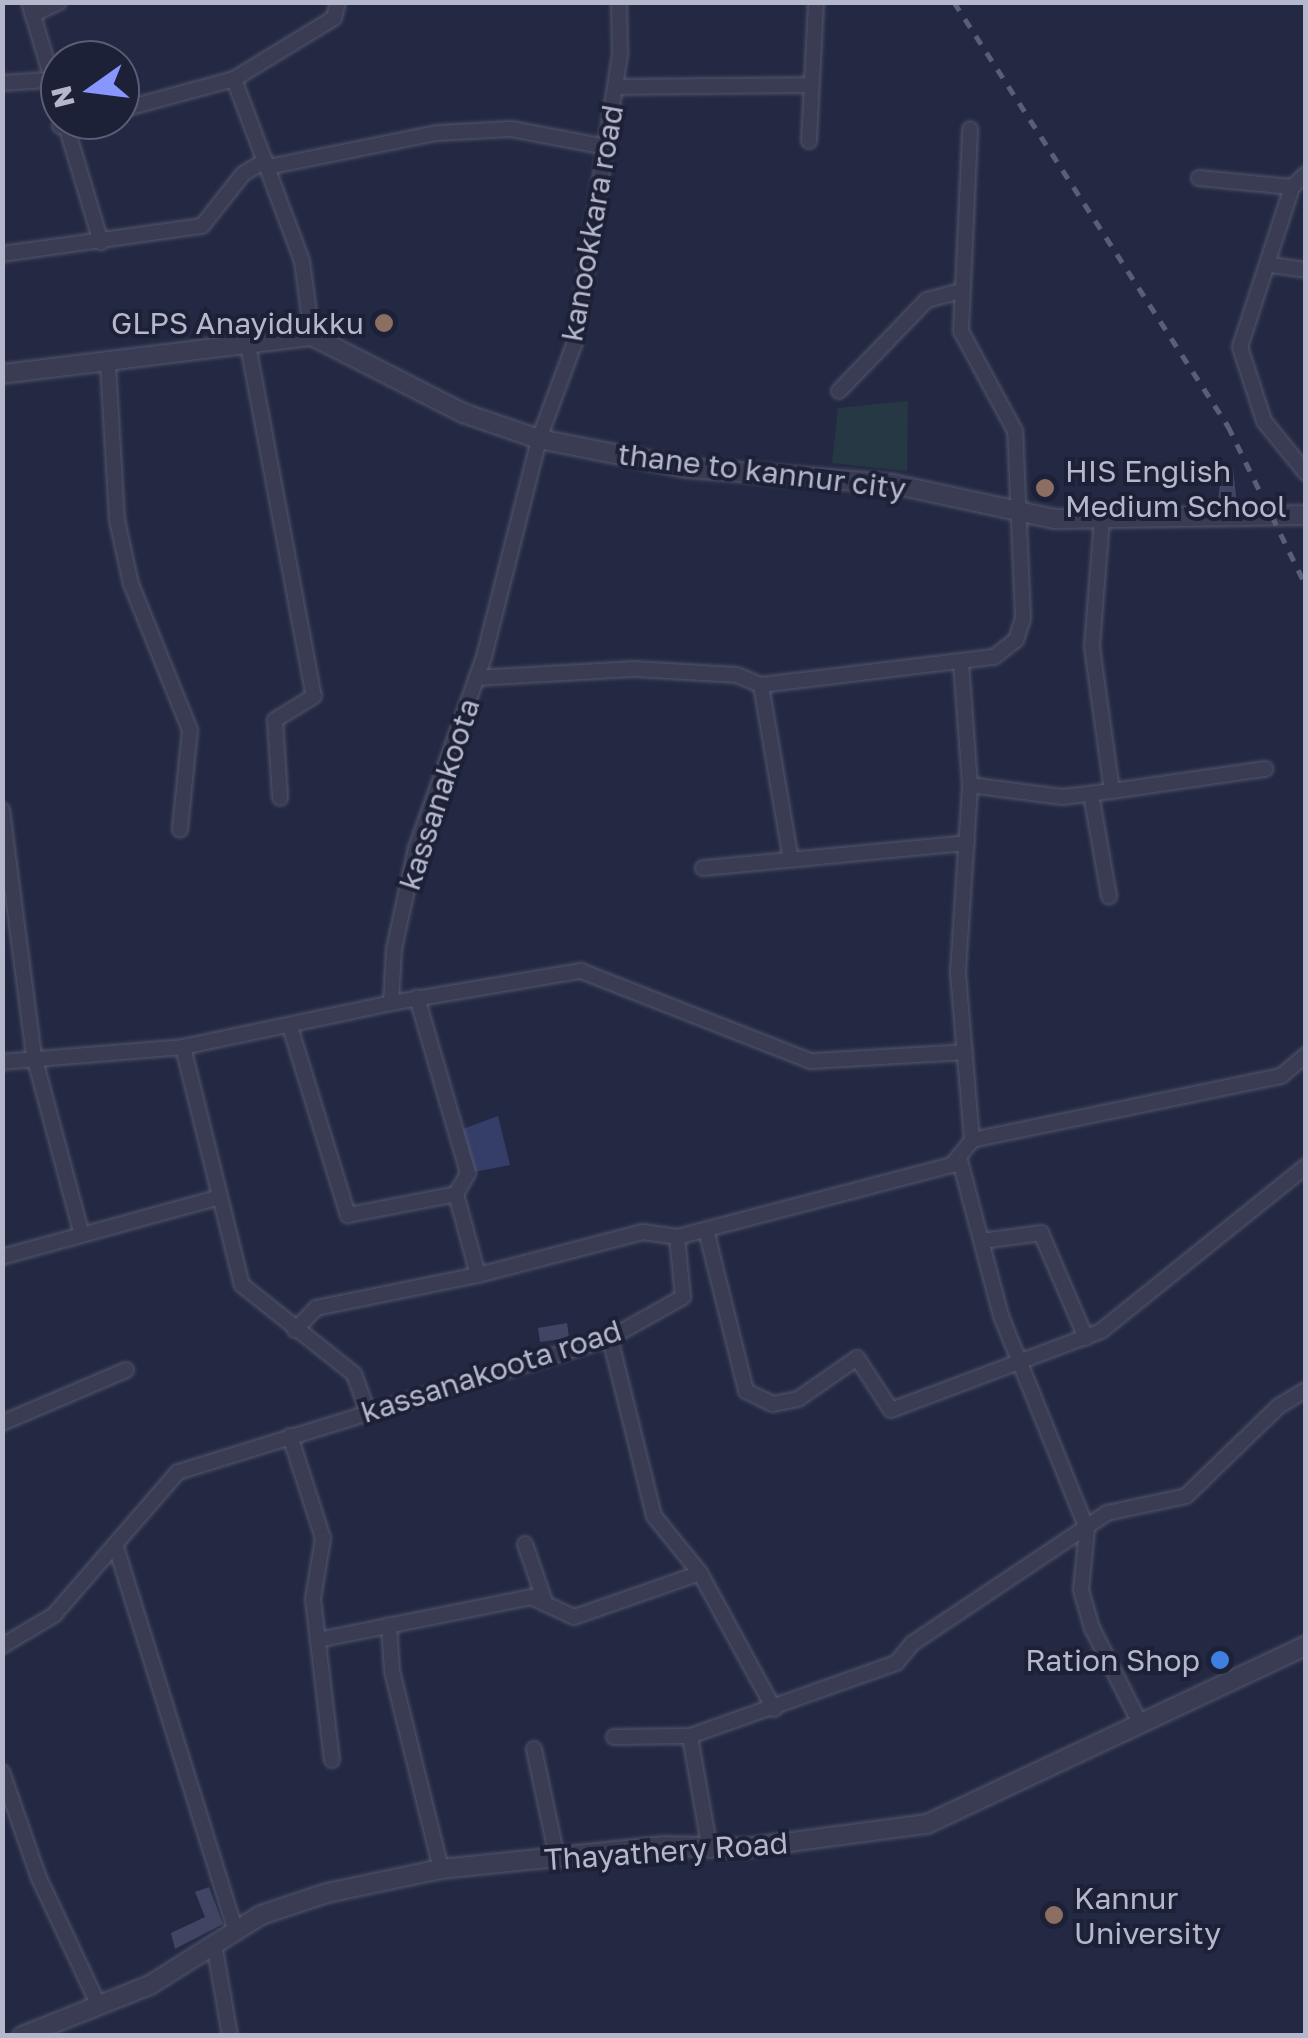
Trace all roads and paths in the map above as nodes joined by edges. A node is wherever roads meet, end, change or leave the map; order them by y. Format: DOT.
graph roads {
  1 [pos="59,2"];
  2 [pos="338,2"];
  3 [pos="618,2"];
  4 [pos="816,2"];
  5 [pos="30,9"];
  6 [pos="40,51"];
  7 [pos="234,79"];
  8 [pos="40,80"];
  9 [pos="2,82"];
  10 [pos="810,86"];
  11 [pos="616,88"];
  12 [pos="140,105"];
  13 [pos="970,130"];
  14 [pos="65,140"];
  15 [pos="808,141"];
  16 [pos="607,148"];
  17 [pos="267,164"];
  18 [pos="1306,174"];
  19 [pos="1200,178"];
  20 [pos="1292,187"];
  21 [pos="101,242"];
  22 [pos="2,254"];
  23 [pos="1271,265"];
  24 [pos="1306,270"];
  25 [pos="960,291"];
  26 [pos="312,336"];
  27 [pos="248,345"];
  28 [pos="108,364"];
  29 [pos="2,374"];
  30 [pos="840,391"];
  31 [pos="539,439"];
  32 [pos="1306,473"];
  33 [pos="1018,511"];
  34 [pos="1306,514"];
  35 [pos="1102,519"];
  36 [pos="961,662"];
  37 [pos="476,678"];
  38 [pos="761,685"];
  39 [pos="1265,768"];
  40 [pos="970,784"];
  41 [pos="1112,792"];
  42 [pos="1091,794"];
  43 [pos="280,798"];
  44 [pos="2,810"];
  45 [pos="180,829"];
  46 [pos="967,843"];
  47 [pos="790,855"];
  48 [pos="704,868"];
  49 [pos="1109,896"];
  50 [pos="9,901"];
  51 [pos="418,997"];
  52 [pos="391,1002"];
  53 [pos="291,1030"];
  54 [pos="183,1047"];
  55 [pos="965,1052"];
  56 [pos="1306,1055"];
  57 [pos="34,1056"];
  58 [pos="2,1062"];
  59 [pos="972,1140"];
  60 [pos="959,1157"];
  61 [pos="1306,1166"];
  62 [pos="456,1194"];
  63 [pos="216,1198"];
  64 [pos="706,1230"];
  65 [pos="82,1236"];
  66 [pos="677,1237"];
  67 [pos="982,1241"];
  68 [pos="2,1257"];
  69 [pos="478,1275"];
  70 [pos="295,1330"];
  71 [pos="610,1338"];
  72 [pos="1086,1338"];
  73 [pos="1019,1368"];
  74 [pos="126,1370"];
  75 [pos="1306,1390"];
  76 [pos="367,1409"];
  77 [pos="2,1423"];
  78 [pos="290,1436"];
  79 [pos="1087,1528"];
  80 [pos="526,1544"];
  81 [pos="117,1550"];
  82 [pos="700,1573"];
  83 [pos="544,1599"];
  84 [pos="389,1625"];
  85 [pos="318,1640"];
  86 [pos="2,1646"];
  87 [pos="1306,1646"];
  88 [pos="774,1709"];
  89 [pos="1138,1719"];
  90 [pos="690,1736"];
  91 [pos="614,1738"];
  92 [pos="534,1749"];
  93 [pos="332,1760"];
  94 [pos="2,1772"];
  95 [pos="710,1850"];
  96 [pos="557,1857"];
  97 [pos="441,1869"];
  98 [pos="234,1928"];
  99 [pos="215,1949"];
  100 [pos="99,2006"];
  101 [pos="22,2036"];
  102 [pos="230,2036"];
  1 -- 5 [label="street"];
  2 -- 7 [label="street"];
  3 -- 11 [label="street, kanookkara road"];
  4 -- 10 [label="street"];
  5 -- 6 [label="street"];
  7 -- 12 [label="street"];
  7 -- 17 [label="street"];
  8 -- 9 [label="street"];
  10 -- 11 [label="street"];
  10 -- 15 [label="street"];
  11 -- 16 [label="street, kanookkara road"];
  13 -- 25 [label="street"];
  14 -- 21 [label="street"];
  16 -- 17 [label="street"];
  16 -- 31 [label="street, kanookkara road"];
  17 -- 21 [label="street"];
  17 -- 26 [label="street"];
  18 -- 20 [label="street"];
  19 -- 20 [label="street"];
  20 -- 23 [label="street"];
  21 -- 22 [label="street"];
  23 -- 24 [label="street"];
  23 -- 32 [label="street"];
  25 -- 30 [label="street"];
  25 -- 33 [label="street"];
  26 -- 27 [label="street"];
  26 -- 31 [label="street, thane to kannur city"];
  27 -- 28 [label="street"];
  27 -- 43 [label="street"];
  28 -- 29 [label="street"];
  28 -- 45 [label="street"];
  31 -- 33 [label="street, thane to kannur city"];
  31 -- 37 [label="street, kassanakoota"];
  33 -- 35 [label="street, thane to kannur city"];
  33 -- 36 [label="street"];
  34 -- 35 [label="street, thane to kannur city"];
  35 -- 41 [label="street"];
  36 -- 38 [label="street"];
  36 -- 40 [label="street"];
  37 -- 38 [label="street"];
  37 -- 52 [label="street, kassanakoota"];
  38 -- 47 [label="street"];
  39 -- 41 [label="street"];
  40 -- 42 [label="street"];
  40 -- 46 [label="street"];
  41 -- 42 [label="street"];
  42 -- 49 [label="street"];
  44 -- 50 [label="street"];
  46 -- 47 [label="street"];
  46 -- 55 [label="street"];
  47 -- 48 [label="street"];
  50 -- 57 [label="street"];
  51 -- 52 [label="street"];
  51 -- 55 [label="street"];
  51 -- 62 [label="street"];
  52 -- 53 [label="street"];
  53 -- 54 [label="street"];
  53 -- 62 [label="street"];
  54 -- 57 [label="street"];
  54 -- 63 [label="street"];
  55 -- 59 [label="street"];
  56 -- 59 [label="street"];
  57 -- 58 [label="street"];
  57 -- 65 [label="street"];
  59 -- 60 [label="street"];
  60 -- 64 [label="street"];
  60 -- 67 [label="street"];
  61 -- 72 [label="street"];
  62 -- 69 [label="street"];
  63 -- 65 [label="street"];
  63 -- 70 [label="street"];
  64 -- 66 [label="street"];
  64 -- 73 [label="street"];
  65 -- 68 [label="street"];
  66 -- 69 [label="street"];
  66 -- 71 [label="street, kassanakoota road"];
  67 -- 72 [label="street"];
  67 -- 73 [label="street"];
  69 -- 70 [label="street"];
  70 -- 76 [label="street"];
  71 -- 76 [label="street, kassanakoota road"];
  71 -- 82 [label="street"];
  72 -- 73 [label="street"];
  73 -- 79 [label="street"];
  74 -- 77 [label="street"];
  75 -- 79 [label="street"];
  76 -- 78 [label="street, kassanakoota road"];
  78 -- 81 [label="street, kassanakoota road"];
  78 -- 85 [label="street"];
  79 -- 88 [label="street"];
  79 -- 89 [label="street"];
  80 -- 83 [label="street"];
  81 -- 86 [label="street, kassanakoota road"];
  81 -- 98 [label="street"];
  82 -- 83 [label="street"];
  82 -- 88 [label="street"];
  83 -- 84 [label="street"];
  84 -- 85 [label="street"];
  84 -- 97 [label="street"];
  85 -- 93 [label="street"];
  87 -- 89 [label="street, Thayathery Road"];
  88 -- 90 [label="street"];
  89 -- 95 [label="street, Thayathery Road"];
  90 -- 91 [label="street"];
  90 -- 95 [label="street"];
  92 -- 96 [label="street"];
  94 -- 100 [label="street"];
  95 -- 96 [label="street, Thayathery Road"];
  96 -- 97 [label="street, Thayathery Road"];
  97 -- 98 [label="street, Thayathery Road"];
  98 -- 99 [label="street, Thayathery Road"];
  99 -- 100 [label="street, Thayathery Road"];
  99 -- 102 [label="street"];
  100 -- 101 [label="street, Thayathery Road"];
}
